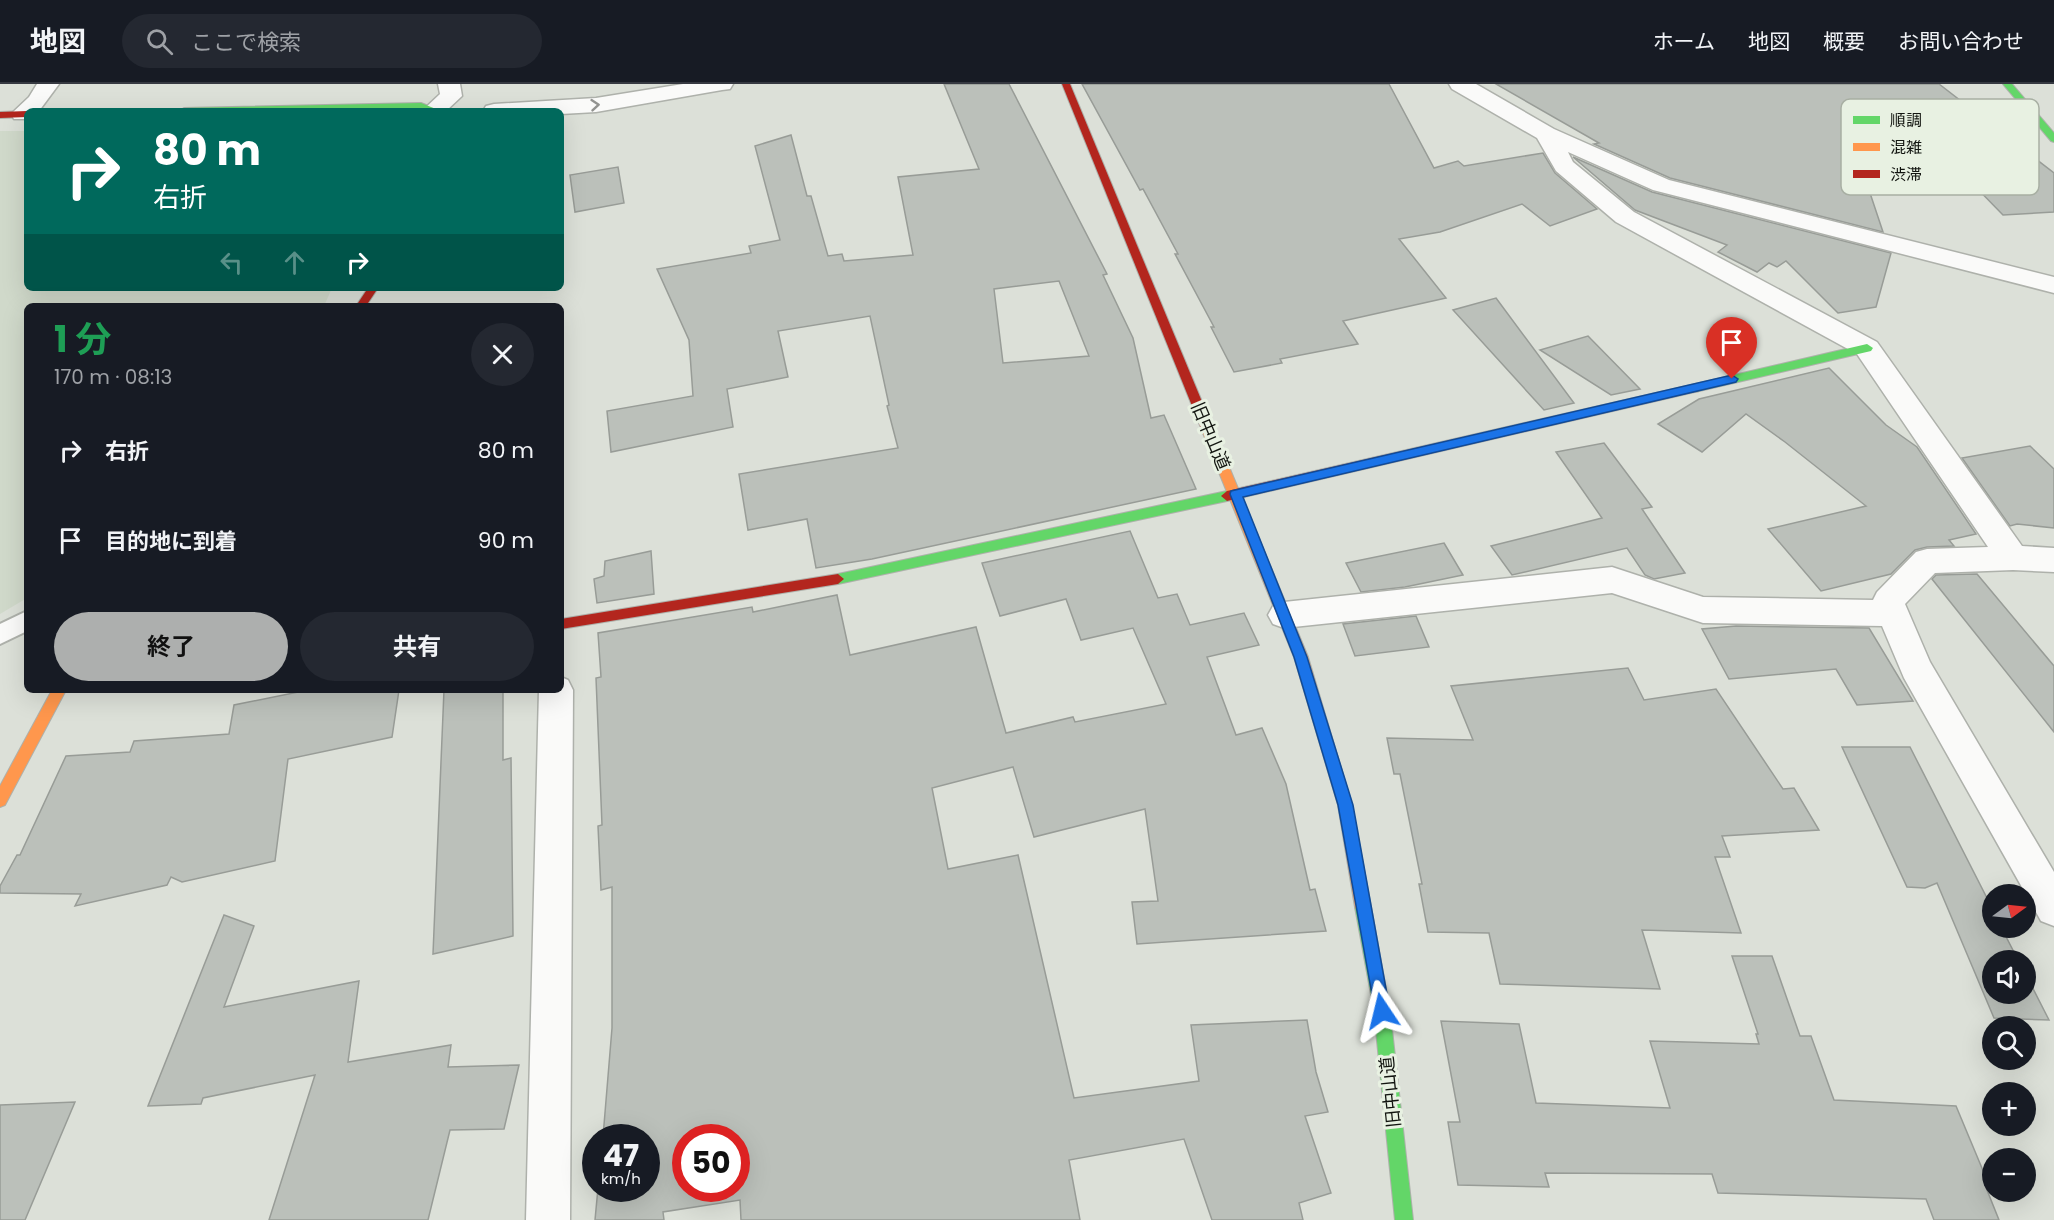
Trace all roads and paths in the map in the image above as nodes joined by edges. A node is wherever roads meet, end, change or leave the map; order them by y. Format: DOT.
graph roads {
  1 [pos="48,84"];
  2 [pos="449,84"];
  3 [pos="722,84"];
  4 [pos="1066,84"];
  5 [pos="1460,84"];
  6 [pos="2007,84"];
  7 [pos="2020,99"];
  8 [pos="26,108"];
  9 [pos="326,108"];
  10 [pos="428,108"];
  11 [pos="437,108"];
  12 [pos="545,108"];
  13 [pos="2039,120"];
  14 [pos="1546,134"];
  15 [pos="2053,136"];
  16 [pos="2054,285"];
  17 [pos="1867,348"];
  18 [pos="1236,494"];
  19 [pos="2013,558"];
  20 [pos="2054,560"];
  21 [pos="1893,613"];
  22 [pos="1284,615"];
  23 [pos="24,622"];
  24 [pos="564,624"];
  25 [pos="0,635"];
  26 [pos="56,693"];
  27 [pos="556,693"];
  28 [pos="0,800"];
  29 [pos="2051,896"];
  30 [pos="548,1220"];
  31 [pos="1404,1220"];
  1 -- 8 [label="street"];
  2 -- 11 [label="street"];
  12 -- 3 [label="street, one-way"];
  4 -- 18 [label="street, 旧中山道"];
  5 -- 14 [label="street"];
  6 -- 7 [label="street"];
  9 -- 10 [label="street"];
  13 -- 15 [label="street"];
  14 -- 16 [label="street"];
  14 -- 17 [label="street"];
  17 -- 18 [label="street"];
  17 -- 19 [label="street"];
  18 -- 22 [label="street, 旧中山道"];
  18 -- 24 [label="street"];
  19 -- 20 [label="street"];
  19 -- 21 [label="street"];
  21 -- 22 [label="street"];
  21 -- 29 [label="street"];
  22 -- 31 [label="street, 旧中山道"];
  23 -- 25 [label="lane"];
  26 -- 28 [label="street"];
  27 -- 30 [label="street"];
}
